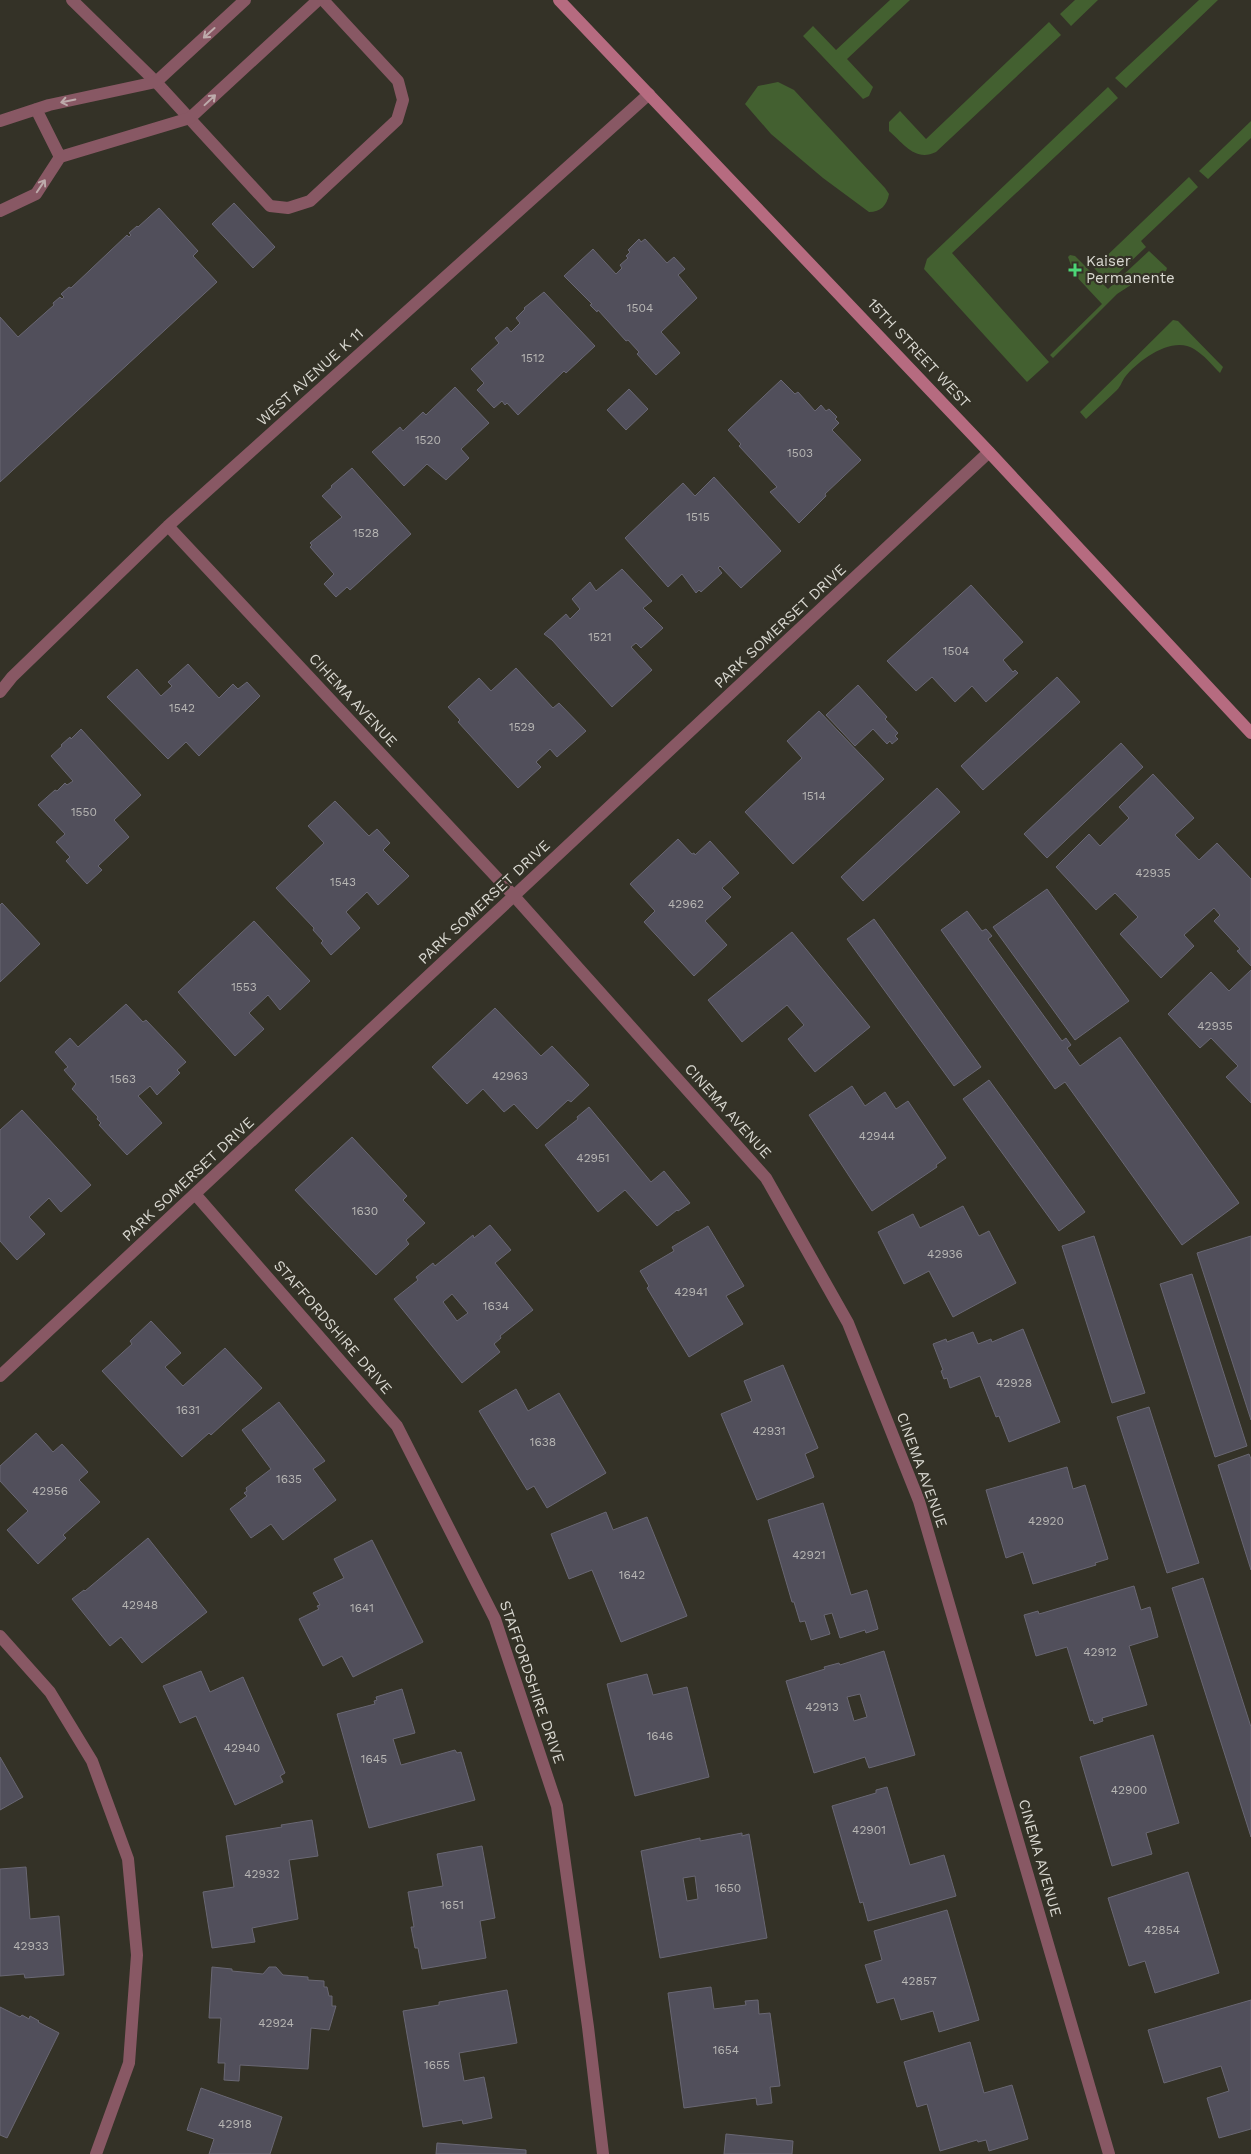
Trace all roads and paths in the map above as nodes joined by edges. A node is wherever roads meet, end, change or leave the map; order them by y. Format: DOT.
graph roads {
  1 [pos="72,0"];
  2 [pos="245,0"];
  3 [pos="318,0"];
  4 [pos="323,0"];
  5 [pos="559,0"];
  6 [pos="156,82"];
  7 [pos="649,94"];
  8 [pos="36,109"];
  9 [pos="190,118"];
  10 [pos="0,122"];
  11 [pos="60,157"];
  12 [pos="0,212"];
  13 [pos="989,452"];
  14 [pos="168,526"];
  15 [pos="0,692"];
  16 [pos="1251,733"];
  17 [pos="514,896"];
  18 [pos="195,1194"];
  19 [pos="0,1376"];
  20 [pos="0,1636"];
  21 [pos="96,2154"];
  22 [pos="603,2154"];
  23 [pos="1109,2154"];
  1 -- 6 [label="street"];
  2 -- 6 [label="street, one-way"];
  9 -- 3 [label="street, one-way"];
  4 -- 9 [label="street"];
  5 -- 7 [label="street, 15TH STREET WEST"];
  6 -- 8 [label="street, one-way"];
  6 -- 9 [label="street"];
  7 -- 13 [label="street, 15TH STREET WEST"];
  7 -- 14 [label="street, WEST AVENUE K 11"];
  8 -- 10 [label="street"];
  8 -- 11 [label="street"];
  9 -- 11 [label="street"];
  12 -- 11 [label="street, one-way"];
  13 -- 16 [label="street, 15TH STREET WEST"];
  13 -- 17 [label="street, PARK SOMERSET DRIVE"];
  14 -- 15 [label="street, WEST AVENUE K 11"];
  14 -- 17 [label="street, CIHEMA AVENUE"];
  17 -- 18 [label="street, PARK SOMERSET DRIVE"];
  17 -- 23 [label="street, CINEMA AVENUE"];
  18 -- 19 [label="street, PARK SOMERSET DRIVE"];
  18 -- 22 [label="street, STAFFORDSHIRE DRIVE"];
  20 -- 21 [label="street"];
}
